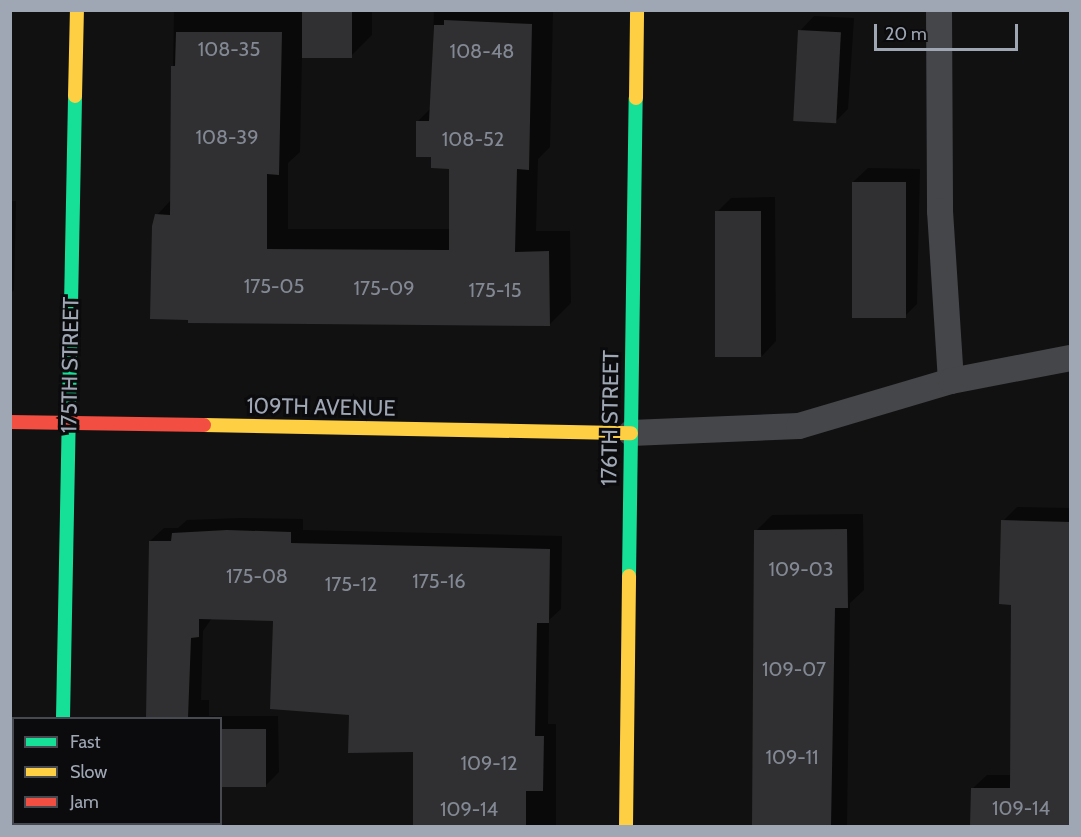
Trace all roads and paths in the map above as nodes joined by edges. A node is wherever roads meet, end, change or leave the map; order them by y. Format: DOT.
graph roads {
  1 [pos="77,10"];
  2 [pos="637,10"];
  3 [pos="939,10"];
  4 [pos="1071,358"];
  5 [pos="951,381"];
  6 [pos="10,422"];
  7 [pos="69,423"];
  8 [pos="631,433"];
  9 [pos="63,717"];
  10 [pos="626,826"];
  1 -- 7 [label="street, 175TH STREET"];
  2 -- 8 [label="street, 176TH STREET"];
  3 -- 5 [label="lane"];
  4 -- 5 [label="lane"];
  5 -- 8 [label="lane"];
  6 -- 7 [label="street, 109TH AVENUE"];
  7 -- 8 [label="street, 109TH AVENUE"];
  7 -- 9 [label="street, 175TH STREET"];
  8 -- 10 [label="street, 176TH STREET"];
}
